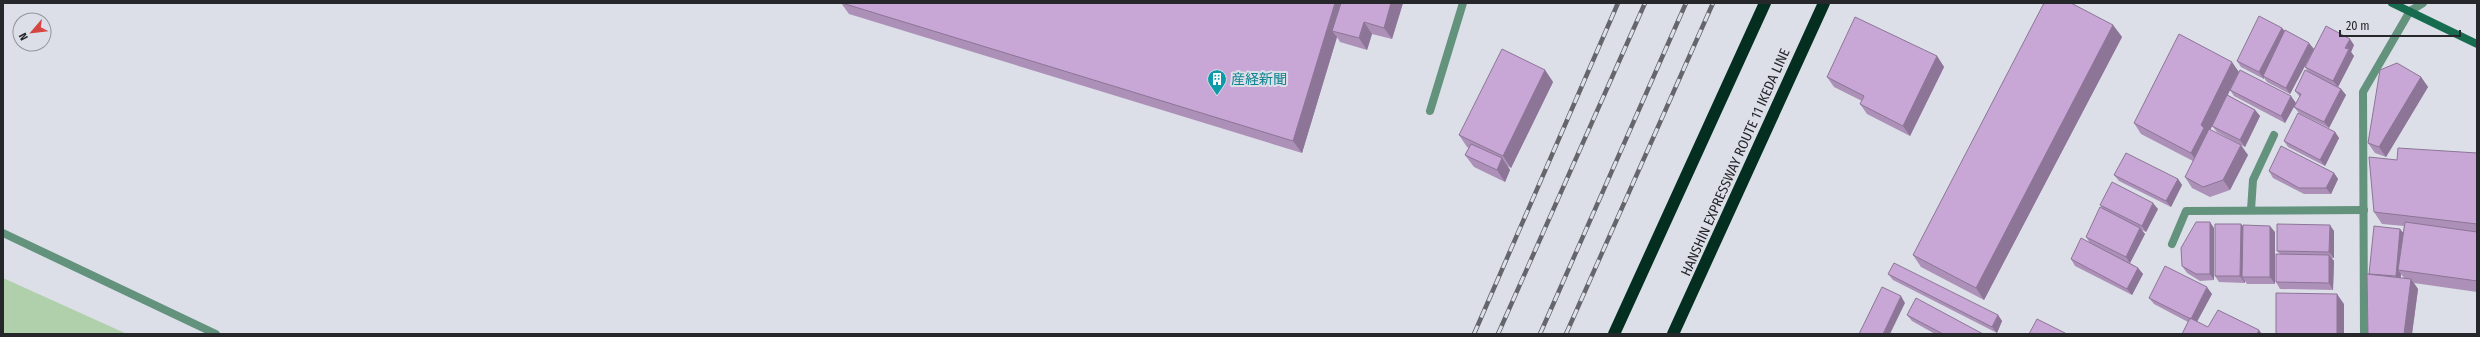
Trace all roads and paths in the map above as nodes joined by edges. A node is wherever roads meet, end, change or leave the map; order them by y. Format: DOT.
graph roads {
  1 [pos="1463,3"];
  2 [pos="1764,3"];
  3 [pos="1824,3"];
  4 [pos="2423,3"];
  5 [pos="2395,4"];
  6 [pos="2410,12"];
  7 [pos="2477,44"];
  8 [pos="1430,111"];
  9 [pos="2274,135"];
  10 [pos="2251,210"];
  11 [pos="2364,210"];
  12 [pos="3,233"];
  13 [pos="2172,244"];
  14 [pos="216,334"];
  15 [pos="1614,334"];
  16 [pos="1673,334"];
  17 [pos="2364,334"];
  1 -- 8 [label="street"];
  2 -- 15 [label="highway"];
  3 -- 16 [label="highway, HANSHIN EXPRESSWAY ROUTE 11 IKEDA LINE"];
  4 -- 6 [label="street"];
  5 -- 6 [label="street"];
  6 -- 7 [label="street"];
  6 -- 11 [label="street"];
  9 -- 10 [label="street"];
  10 -- 11 [label="street"];
  10 -- 13 [label="street"];
  11 -- 17 [label="street"];
  12 -- 14 [label="street"];
}
